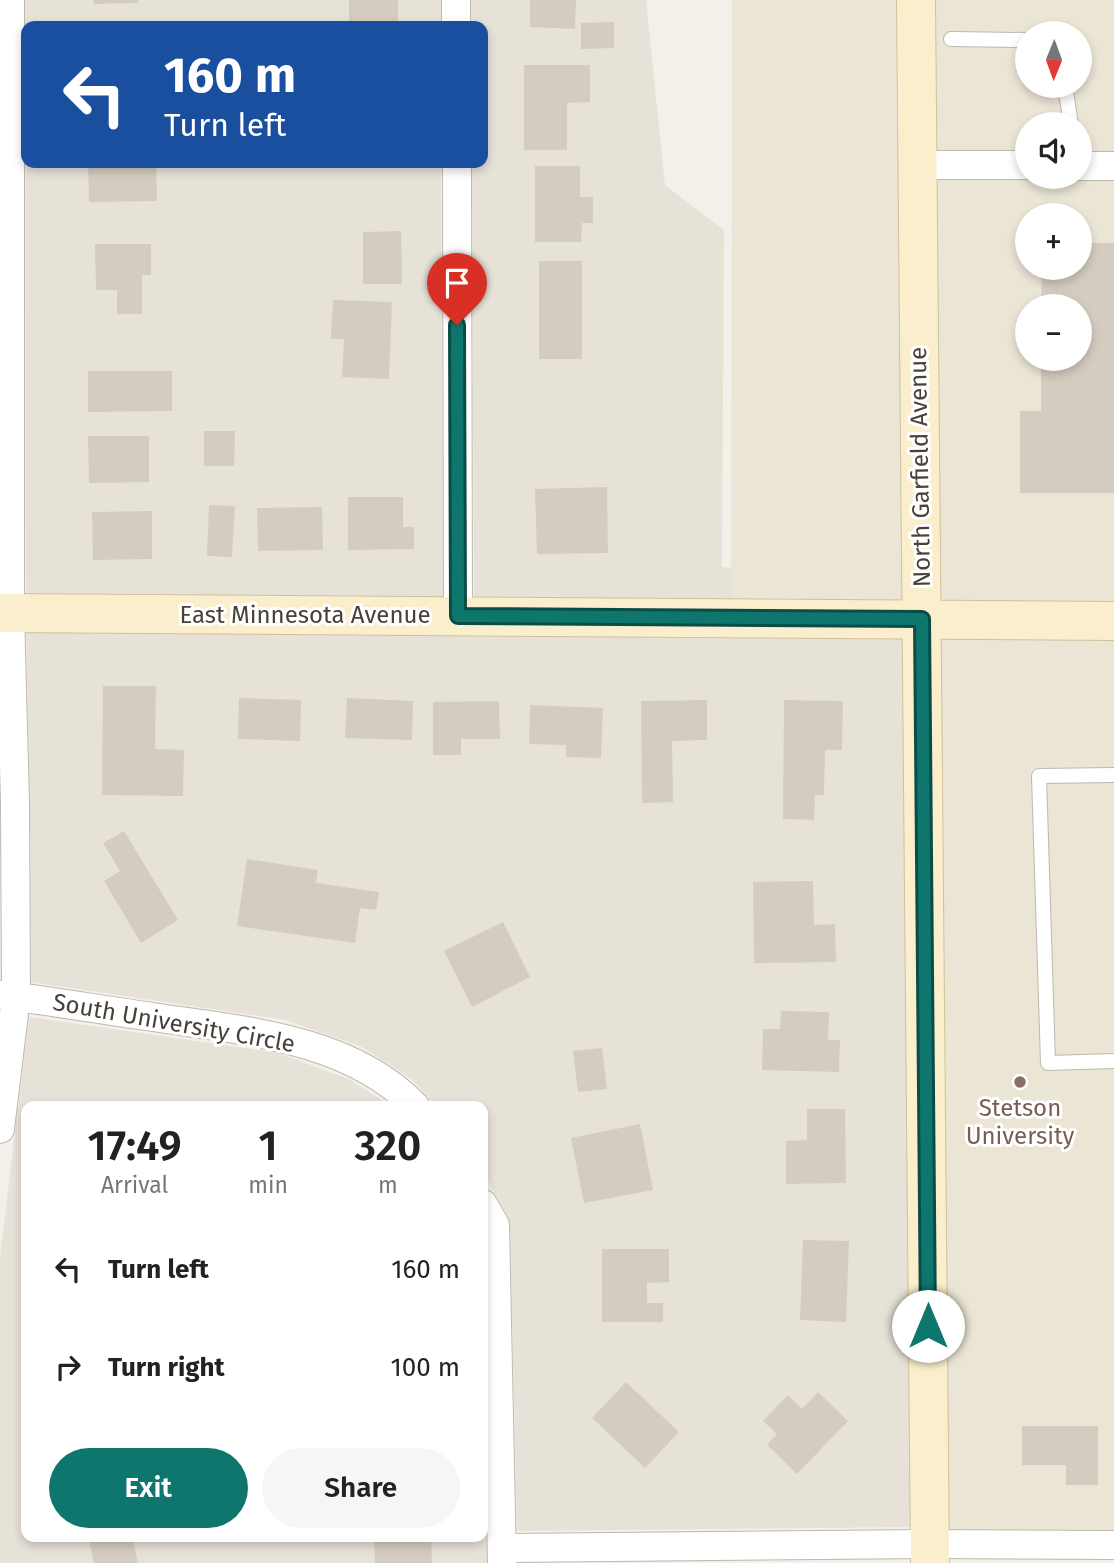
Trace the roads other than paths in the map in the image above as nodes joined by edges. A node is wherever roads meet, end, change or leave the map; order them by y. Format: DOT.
graph roads {
  1 [pos="10,0"];
  2 [pos="456,0"];
  3 [pos="916,0"];
  4 [pos="456,21"];
  5 [pos="951,39"];
  6 [pos="1015,40"];
  7 [pos="916,165"];
  8 [pos="1015,165"];
  9 [pos="1092,166"];
  10 [pos="1114,166"];
  11 [pos="457,168"];
  12 [pos="5,613"];
  13 [pos="458,616"];
  14 [pos="922,619"];
  15 [pos="1114,621"];
  16 [pos="1114,775"];
  17 [pos="8,996"];
  18 [pos="1114,1061"];
  19 [pos="410,1101"];
  20 [pos="0,1129"];
  21 [pos="488,1213"];
  22 [pos="1114,1545"];
  23 [pos="930,1553"];
  24 [pos="502,1556"];
  1 -- 12 [label="street"];
  2 -- 4 [label="street"];
  3 -- 7 [label="street, North Garfield Avenue"];
  5 -- 6 [label="lane"];
  7 -- 8 [label="street"];
  7 -- 14 [label="street, North Garfield Avenue"];
  9 -- 10 [label="street"];
  11 -- 13 [label="street"];
  12 -- 13 [label="street, East Minnesota Avenue"];
  12 -- 17 [label="street"];
  13 -- 14 [label="street, East Minnesota Avenue"];
  14 -- 15 [label="street, East Minnesota Avenue"];
  14 -- 23 [label="street, North Garfield Avenue"];
  16 -- 18 [label="lane"];
  17 -- 19 [label="street, South University Circle"];
  17 -- 20 [label="street"];
  21 -- 24 [label="street"];
  22 -- 23 [label="street"];
  23 -- 24 [label="street"];
}
